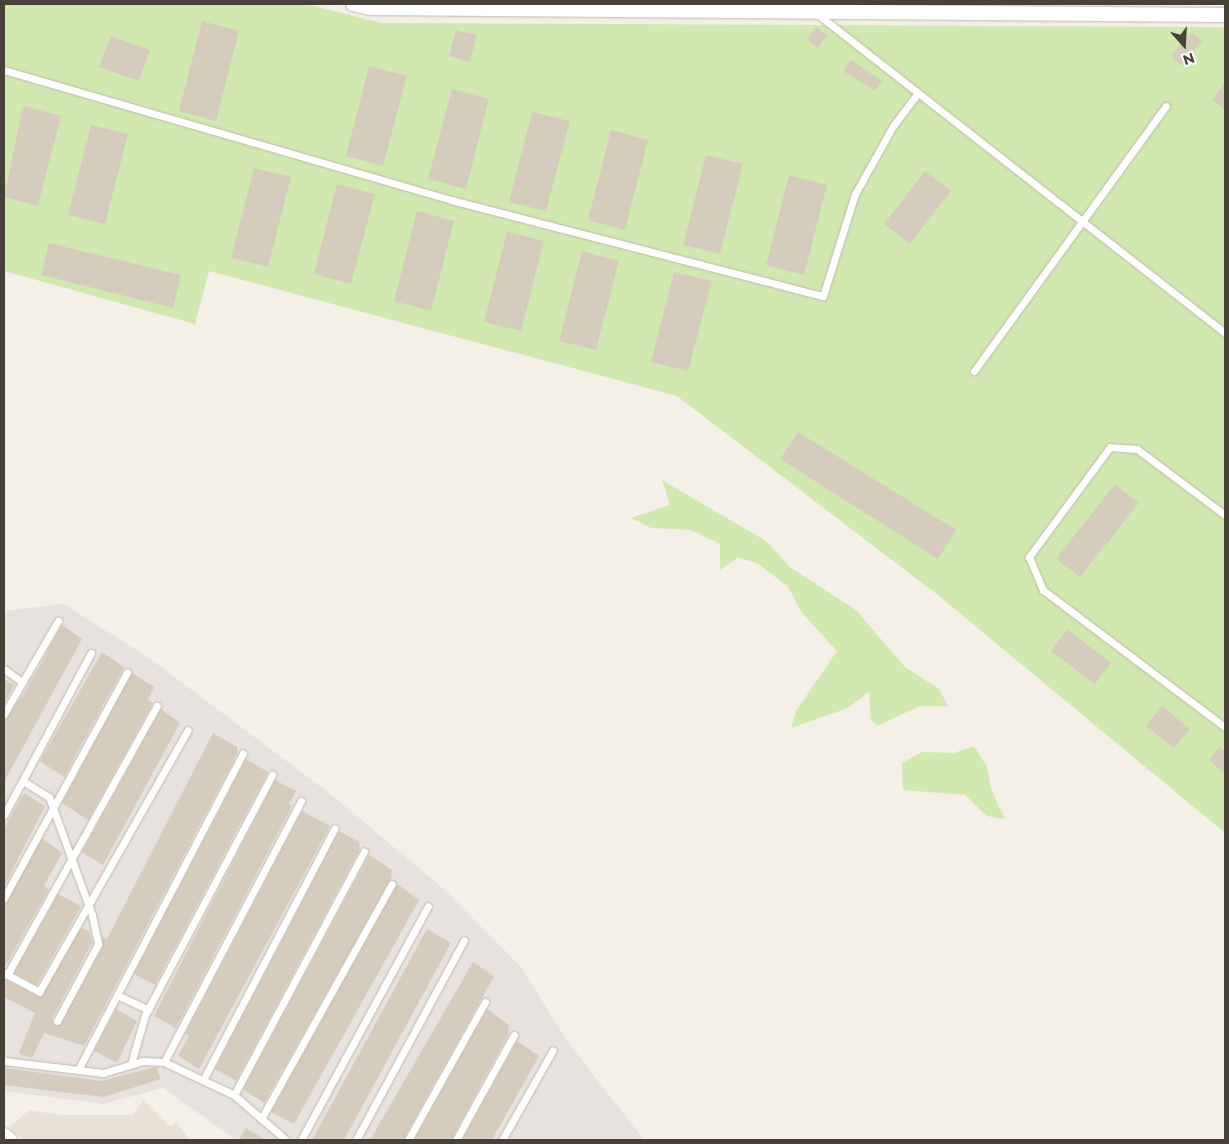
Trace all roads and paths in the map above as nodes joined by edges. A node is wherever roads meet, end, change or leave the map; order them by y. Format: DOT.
graph roads {
  1 [pos="353,4"];
  2 [pos="391,6"];
  3 [pos="476,6"];
  4 [pos="813,12"];
  5 [pos="1225,15"];
  6 [pos="4,70"];
  7 [pos="917,94"];
  8 [pos="1166,106"];
  9 [pos="1084,224"];
  10 [pos="1225,333"];
  11 [pos="974,370"];
  12 [pos="1225,515"];
  13 [pos="58,621"];
  14 [pos="91,653"];
  15 [pos="4,669"];
  16 [pos="127,672"];
  17 [pos="22,682"];
  18 [pos="156,706"];
  19 [pos="4,714"];
  20 [pos="1225,727"];
  21 [pos="188,730"];
  22 [pos="243,753"];
  23 [pos="272,775"];
  24 [pos="23,781"];
  25 [pos="301,801"];
  26 [pos="53,808"];
  27 [pos="4,815"];
  28 [pos="335,828"];
  29 [pos="364,852"];
  30 [pos="72,859"];
  31 [pos="392,884"];
  32 [pos="4,898"];
  33 [pos="428,906"];
  34 [pos="89,907"];
  35 [pos="464,940"];
  36 [pos="6,974"];
  37 [pos="117,994"];
  38 [pos="485,1002"];
  39 [pos="148,1010"];
  40 [pos="57,1021"];
  41 [pos="514,1035"];
  42 [pos="552,1050"];
  43 [pos="4,1062"];
  44 [pos="164,1062"];
  45 [pos="131,1064"];
  46 [pos="78,1070"];
  47 [pos="202,1080"];
  48 [pos="234,1095"];
  49 [pos="261,1119"];
  50 [pos="4,1135"];
  51 [pos="10,1140"];
  52 [pos="286,1140"];
  53 [pos="301,1140"];
  54 [pos="356,1140"];
  55 [pos="408,1140"];
  56 [pos="456,1140"];
  57 [pos="502,1140"];
  1 -- 2 [label="street"];
  2 -- 3 [label="street"];
  3 -- 4 [label="street"];
  4 -- 5 [label="street"];
  4 -- 7 [label="lane"];
  6 -- 7 [label="lane"];
  7 -- 9 [label="lane"];
  8 -- 9 [label="lane"];
  9 -- 10 [label="lane"];
  9 -- 11 [label="lane"];
  12 -- 20 [label="lane"];
  13 -- 17 [label="lane"];
  14 -- 24 [label="lane"];
  15 -- 17 [label="lane"];
  16 -- 26 [label="lane"];
  17 -- 19 [label="lane"];
  18 -- 30 [label="lane"];
  21 -- 34 [label="lane"];
  22 -- 37 [label="lane"];
  23 -- 39 [label="lane"];
  24 -- 26 [label="lane"];
  24 -- 27 [label="lane"];
  25 -- 44 [label="lane"];
  26 -- 30 [label="lane"];
  26 -- 32 [label="lane"];
  28 -- 47 [label="lane"];
  29 -- 48 [label="lane"];
  30 -- 34 [label="lane"];
  30 -- 36 [label="lane"];
  31 -- 49 [label="lane"];
  33 -- 53 [label="lane"];
  34 -- 36 [label="lane"];
  34 -- 40 [label="lane"];
  35 -- 54 [label="lane"];
  37 -- 39 [label="lane"];
  37 -- 46 [label="lane"];
  38 -- 55 [label="lane"];
  39 -- 45 [label="lane"];
  41 -- 56 [label="lane"];
  42 -- 57 [label="lane"];
  43 -- 46 [label="lane"];
  44 -- 45 [label="lane"];
  44 -- 47 [label="lane"];
  45 -- 46 [label="lane"];
  47 -- 48 [label="lane"];
  48 -- 49 [label="lane"];
  49 -- 52 [label="lane"];
  50 -- 51 [label="street"];
}
